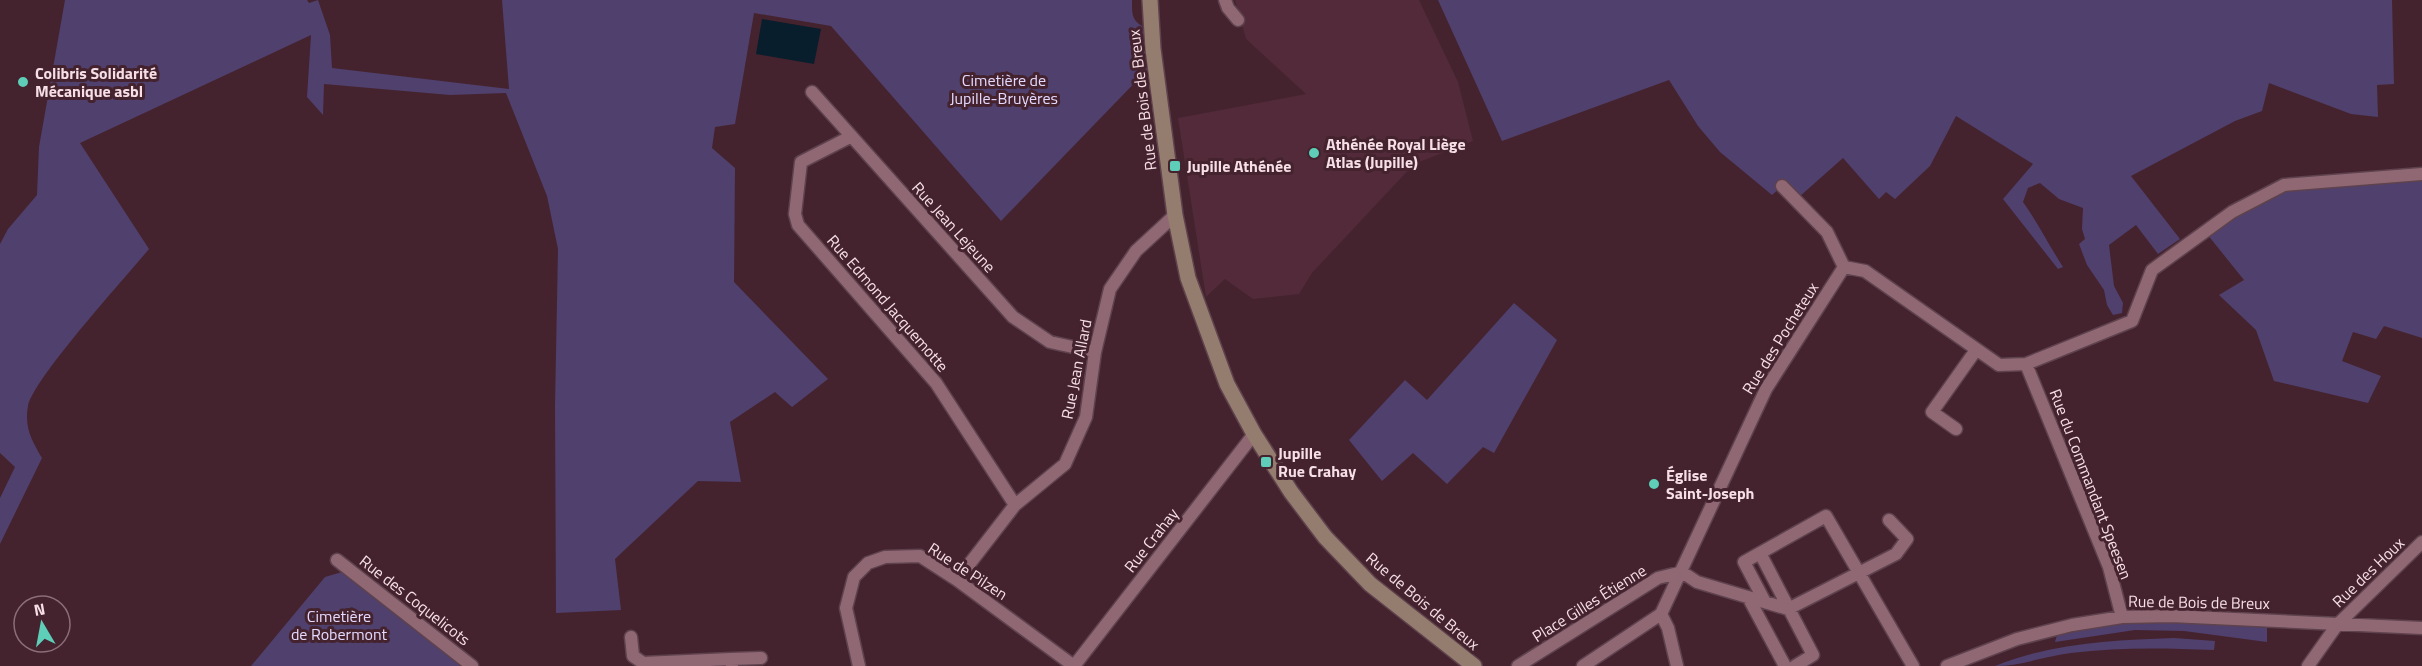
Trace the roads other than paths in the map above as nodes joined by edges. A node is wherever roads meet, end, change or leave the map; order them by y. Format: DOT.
graph roads {
  1 [pos="1150,0"];
  2 [pos="1225,0"];
  3 [pos="1238,20"];
  4 [pos="812,92"];
  5 [pos="850,137"];
  6 [pos="2422,174"];
  7 [pos="1782,186"];
  8 [pos="1175,215"];
  9 [pos="1844,267"];
  10 [pos="1976,350"];
  11 [pos="1095,352"];
  12 [pos="2026,364"];
  13 [pos="1956,429"];
  14 [pos="1254,434"];
  15 [pos="1015,505"];
  16 [pos="1889,520"];
  17 [pos="2422,542"];
  18 [pos="1760,554"];
  19 [pos="337,560"];
  20 [pos="1682,572"];
  21 [pos="1859,572"];
  22 [pos="957,580"];
  23 [pos="1748,597"];
  24 [pos="1765,602"];
  25 [pos="1788,609"];
  26 [pos="1661,614"];
  27 [pos="2122,617"];
  28 [pos="2337,625"];
  29 [pos="2422,628"];
  30 [pos="632,637"];
  31 [pos="760,658"];
  32 [pos="731,663"];
  33 [pos="1470,665"];
  34 [pos="472,666"];
  35 [pos="859,666"];
  36 [pos="1074,666"];
  37 [pos="1518,666"];
  38 [pos="1583,666"];
  39 [pos="1677,666"];
  40 [pos="1785,666"];
  41 [pos="1795,666"];
  42 [pos="1913,666"];
  43 [pos="1947,666"];
  44 [pos="2308,666"];
  1 -- 8 [label="street, Rue de Bois de Breux"];
  2 -- 3 [label="street"];
  4 -- 5 [label="street, Rue Jean Lejeune"];
  5 -- 11 [label="street, Rue Jean Lejeune"];
  5 -- 15 [label="street, Rue Edmond Jacquemotte"];
  6 -- 12 [label="street"];
  7 -- 9 [label="street"];
  8 -- 11 [label="street, Rue Jean Allard"];
  8 -- 14 [label="street, Rue de Bois de Breux"];
  9 -- 10 [label="street"];
  9 -- 20 [label="street, Rue des Pocheteux"];
  10 -- 12 [label="street"];
  10 -- 13 [label="street"];
  11 -- 15 [label="street, Rue Jean Allard"];
  12 -- 27 [label="street, Rue du Commandant Speesen"];
  14 -- 33 [label="street, Rue de Bois de Breux"];
  14 -- 36 [label="street, Rue Crahay"];
  15 -- 22 [label="street, Rue Jean Allard"];
  16 -- 21 [label="street"];
  17 -- 28 [label="street, Rue des Houx"];
  18 -- 21 [label="street"];
  18 -- 24 [label="street"];
  18 -- 25 [label="street"];
  19 -- 34 [label="street, Rue des Coquelicots"];
  20 -- 23 [label="street"];
  20 -- 26 [label="street"];
  20 -- 37 [label="street, Place Gilles Étienne"];
  21 -- 25 [label="street"];
  21 -- 42 [label="street"];
  22 -- 35 [label="street, Rue de Pilzen"];
  22 -- 36 [label="street, Rue de Pilzen"];
  23 -- 24 [label="street"];
  23 -- 40 [label="street"];
  24 -- 25 [label="street"];
  25 -- 41 [label="street"];
  26 -- 38 [label="street"];
  26 -- 39 [label="street"];
  27 -- 28 [label="street, Rue de Bois de Breux"];
  27 -- 43 [label="street, Rue de Bois de Breux"];
  28 -- 29 [label="street, Rue de Bois de Breux"];
  28 -- 44 [label="street, Rue des Houx"];
  30 -- 32 [label="street"];
  31 -- 32 [label="street"];
}
